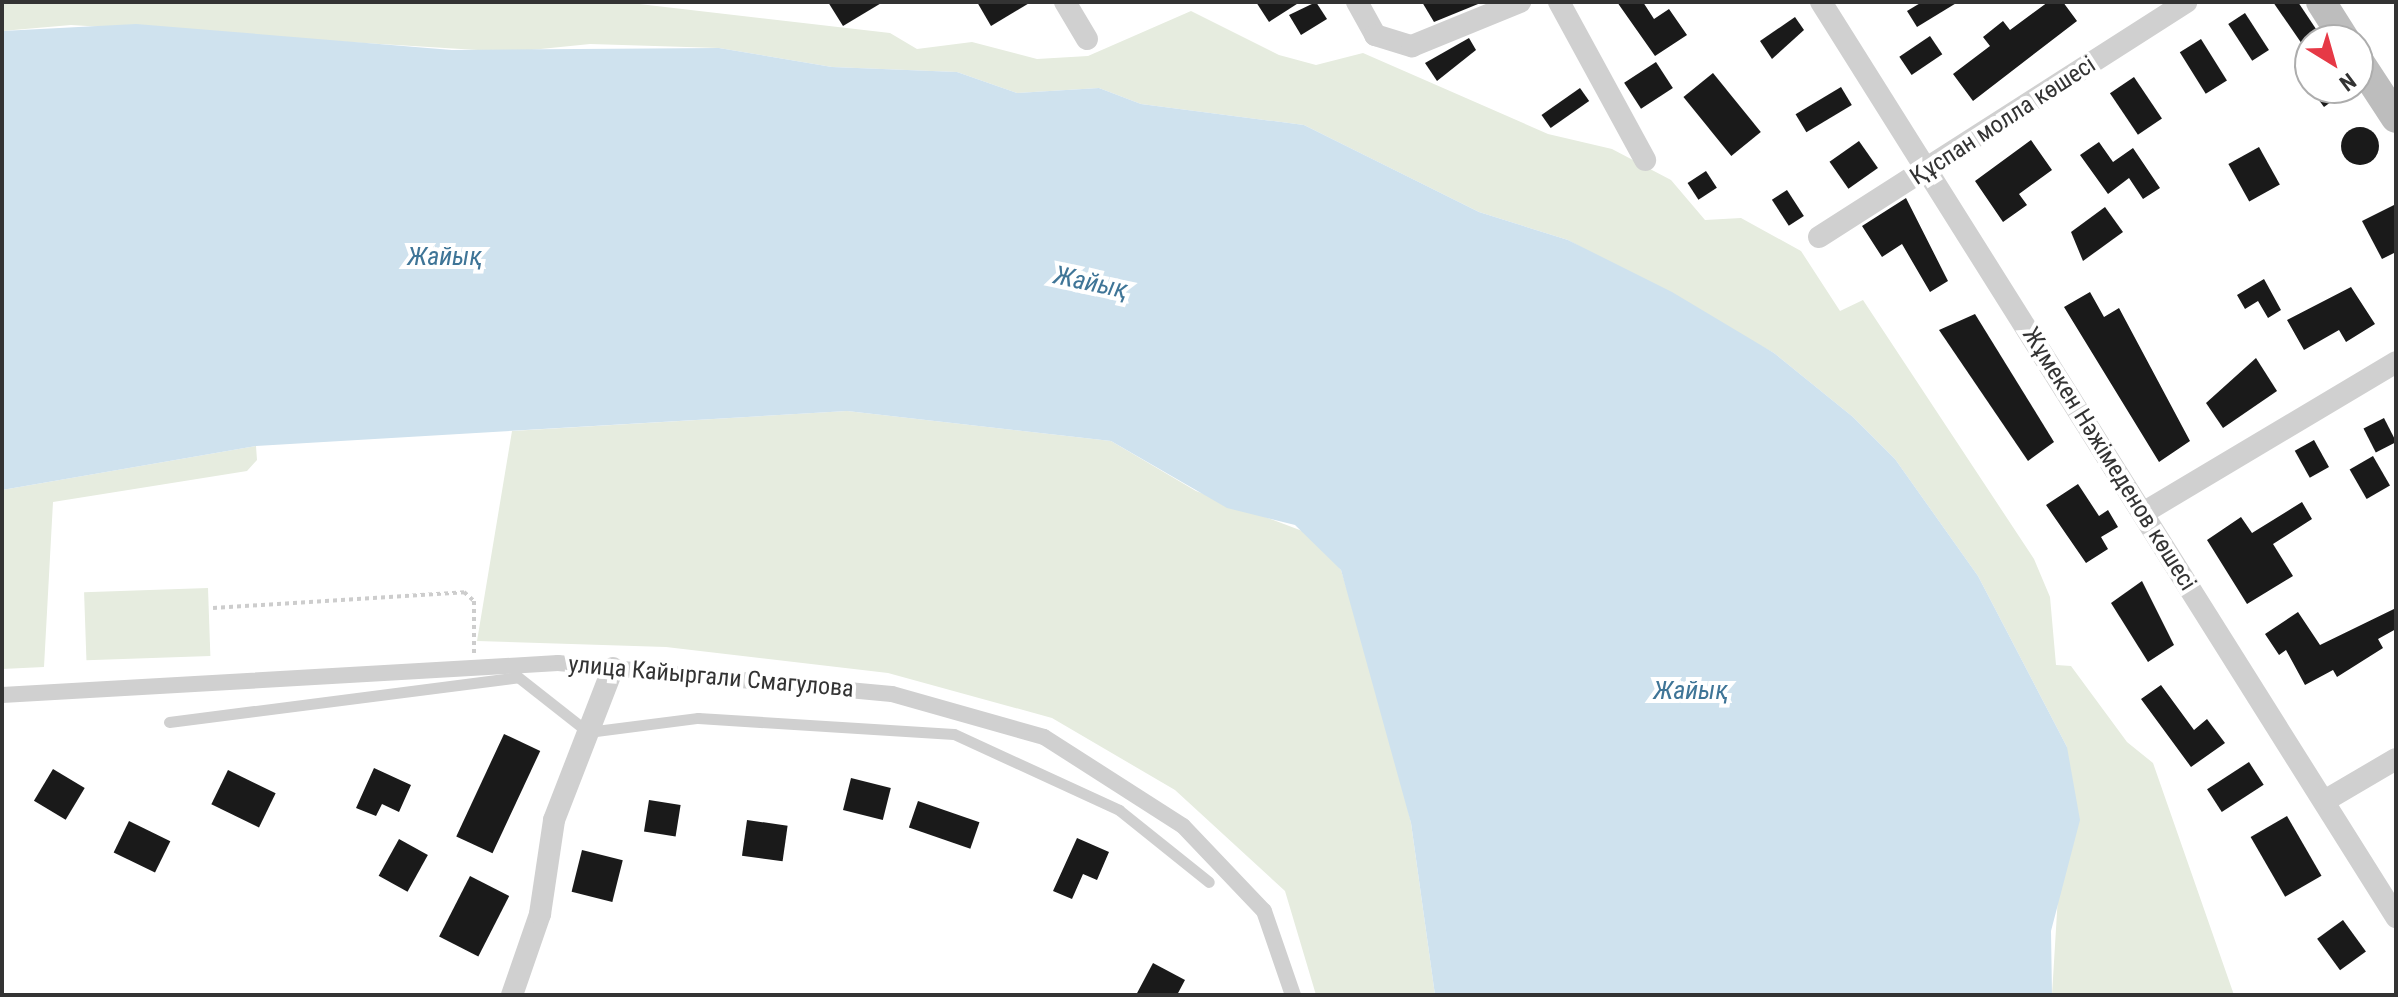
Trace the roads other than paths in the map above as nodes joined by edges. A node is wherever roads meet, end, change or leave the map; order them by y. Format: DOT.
graph roads {
  1 [pos="1065,2"];
  2 [pos="1357,2"];
  3 [pos="1520,2"];
  4 [pos="1559,2"];
  5 [pos="1821,2"];
  6 [pos="2186,2"];
  7 [pos="2321,2"];
  8 [pos="2335,24"];
  9 [pos="1087,39"];
  10 [pos="2374,84"];
  11 [pos="2396,118"];
  12 [pos="1645,160"];
  13 [pos="1927,171"];
  14 [pos="1819,237"];
  15 [pos="2396,362"];
  16 [pos="2143,513"];
  17 [pos="613,668"];
  18 [pos="2,695"];
  19 [pos="169,722"];
  20 [pos="588,732"];
  21 [pos="2396,759"];
  22 [pos="2326,800"];
  23 [pos="1209,882"];
  24 [pos="2396,917"];
  25 [pos="512,995"];
  26 [pos="1293,995"];
  1 -- 9 [label="street"];
  2 -- 3 [label="street"];
  4 -- 12 [label="street"];
  5 -- 13 [label="street, Жұмекен Нәжімеденов көшесі"];
  6 -- 13 [label="street, Құспан молла көшесі"];
  7 -- 8 [label="main road"];
  10 -- 11 [label="main road"];
  13 -- 14 [label="street, Құспан молла көшесі"];
  13 -- 16 [label="street, Жұмекен Нәжімеденов көшесі"];
  15 -- 16 [label="street"];
  16 -- 22 [label="street, Жұмекен Нәжімеденов көшесі"];
  17 -- 18 [label="street, улица Кайыргали Смагулова"];
  17 -- 20 [label="street"];
  17 -- 26 [label="street, улица Кайыргали Смагулова"];
  19 -- 20 [label="lane"];
  20 -- 23 [label="lane"];
  20 -- 25 [label="street"];
  21 -- 22 [label="street"];
  22 -- 24 [label="street, Жұмекен Нәжімеденов көшесі"];
}
